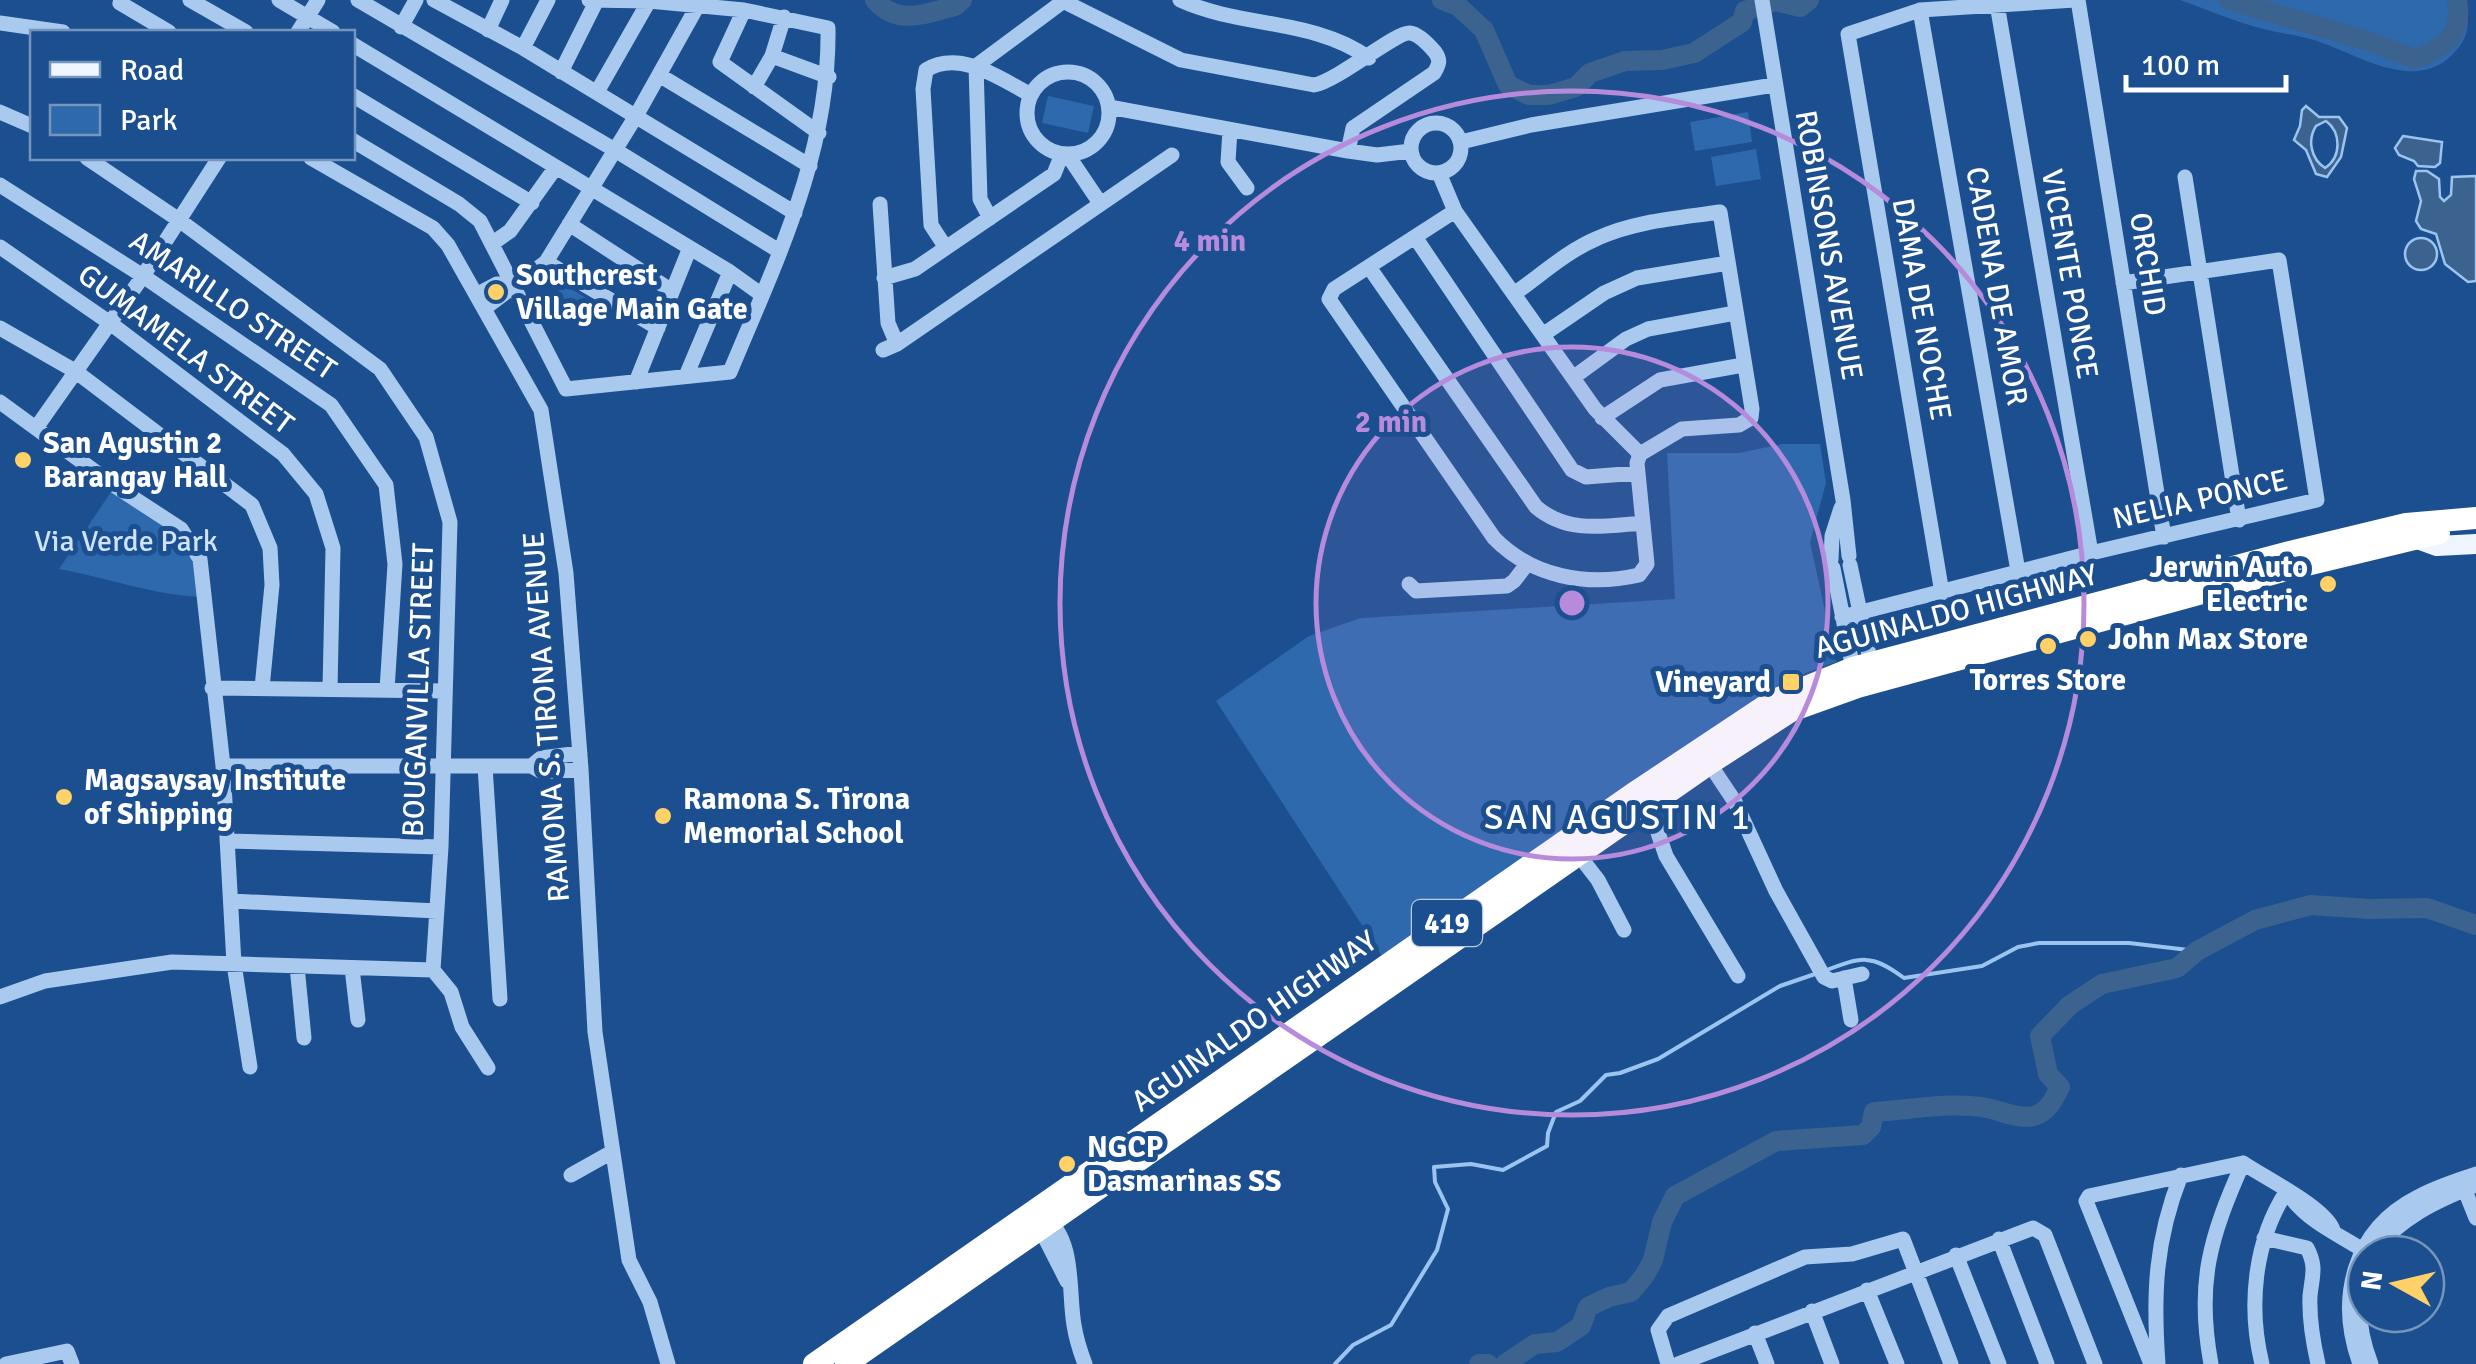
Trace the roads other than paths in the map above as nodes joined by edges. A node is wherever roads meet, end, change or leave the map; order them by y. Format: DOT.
graph roads {
  1 [pos="190,0"];
  2 [pos="279,0"];
  3 [pos="318,0"];
  4 [pos="416,0"];
  5 [pos="434,0"];
  6 [pos="502,0"];
  7 [pos="548,0"];
  8 [pos="1064,0"];
  9 [pos="1180,0"];
  10 [pos="1762,0"];
  11 [pos="2077,0"];
  12 [pos="593,1"];
  13 [pos="649,1"];
  14 [pos="121,2"];
  15 [pos="367,2"];
  16 [pos="1997,4"];
  17 [pos="698,5"];
  18 [pos="744,10"];
  19 [pos="1920,10"];
  20 [pos="308,17"];
  21 [pos="784,18"];
  22 [pos="0,22"];
  23 [pos="401,27"];
  24 [pos="50,30"];
  25 [pos="166,30"];
  26 [pos="242,30"];
  27 [pos="299,30"];
  28 [pos="330,30"];
  29 [pos="488,30"];
  30 [pos="355,46"];
  31 [pos="524,48"];
  32 [pos="772,56"];
  33 [pos="1369,58"];
  34 [pos="976,66"];
  35 [pos="560,72"];
  36 [pos="659,74"];
  37 [pos="829,77"];
  38 [pos="1774,85"];
  39 [pos="754,87"];
  40 [pos="596,92"];
  41 [pos="1031,96"];
  42 [pos="355,97"];
  43 [pos="1108,107"];
  44 [pos="0,112"];
  45 [pos="636,116"];
  46 [pos="30,125"];
  47 [pos="1230,130"];
  48 [pos="819,132"];
  49 [pos="355,142"];
  50 [pos="1460,142"];
  51 [pos="615,150"];
  52 [pos="1411,151"];
  53 [pos="1348,152"];
  54 [pos="1064,154"];
  55 [pos="1172,155"];
  56 [pos="90,160"];
  57 [pos="218,160"];
  58 [pos="314,160"];
  59 [pos="810,166"];
  60 [pos="556,167"];
  61 [pos="1443,172"];
  62 [pos="2185,177"];
  63 [pos="0,185"];
  64 [pos="1246,188"];
  65 [pos="592,189"];
  66 [pos="532,203"];
  67 [pos="1100,203"];
  68 [pos="880,204"];
  69 [pos="1455,211"];
  70 [pos="795,213"];
  71 [pos="990,218"];
  72 [pos="179,220"];
  73 [pos="569,224"];
  74 [pos="1414,237"];
  75 [pos="493,244"];
  76 [pos="0,247"];
  77 [pos="946,248"];
  78 [pos="690,250"];
  79 [pos="780,251"];
  80 [pos="546,262"];
  81 [pos="1728,263"];
  82 [pos="1369,267"];
  83 [pos="730,272"];
  84 [pos="2200,272"];
  85 [pos="143,276"];
  86 [pos="884,278"];
  87 [pos="2124,283"];
  88 [pos="514,284"];
  89 [pos="672,290"];
  90 [pos="1514,294"];
  91 [pos="762,295"];
  92 [pos="482,301"];
  93 [pos="1735,313"];
  94 [pos="110,323"];
  95 [pos="0,328"];
  96 [pos="658,328"];
  97 [pos="1544,334"];
  98 [pos="1744,365"];
  99 [pos="75,371"];
  100 [pos="686,376"];
  101 [pos="1574,377"];
  102 [pos="636,382"];
  103 [pos="0,402"];
  104 [pos="1602,418"];
  105 [pos="36,428"];
  106 [pos="1640,454"];
  107 [pos="1638,473"];
  108 [pos="1844,500"];
  109 [pos="2476,518"];
  110 [pos="2239,520"];
  111 [pos="1642,523"];
  112 [pos="2476,531"];
  113 [pos="2164,537"];
  114 [pos="2415,538"];
  115 [pos="2476,544"];
  116 [pos="2091,553"];
  117 [pos="1526,564"];
  118 [pos="2018,572"];
  119 [pos="1410,584"];
  120 [pos="1942,593"];
  121 [pos="1860,613"];
  122 [pos="1842,617"];
  123 [pos="1864,675"];
  124 [pos="212,688"];
  125 [pos="262,688"];
  126 [pos="330,689"];
  127 [pos="387,690"];
  128 [pos="445,691"];
  129 [pos="1704,756"];
  130 [pos="580,761"];
  131 [pos="223,766"];
  132 [pos="444,766"];
  133 [pos="484,766"];
  134 [pos="1640,801"];
  135 [pos="228,840"];
  136 [pos="440,847"];
  137 [pos="1573,847"];
  138 [pos="232,901"];
  139 [pos="437,910"];
  140 [pos="1624,930"];
  141 [pos="234,964"];
  142 [pos="298,966"];
  143 [pos="352,968"];
  144 [pos="434,970"];
  145 [pos="1862,974"];
  146 [pos="1738,976"];
  147 [pos="1844,978"];
  148 [pos="0,997"];
  149 [pos="500,999"];
  150 [pos="358,1020"];
  151 [pos="1852,1020"];
  152 [pos="304,1038"];
  153 [pos="250,1067"];
  154 [pos="488,1068"];
  155 [pos="612,1152"];
  156 [pos="2242,1163"];
  157 [pos="571,1175"];
  158 [pos="2180,1175"];
  159 [pos="2469,1182"];
  160 [pos="2286,1192"];
  161 [pos="2476,1218"];
  162 [pos="1041,1221"];
  163 [pos="2389,1234"];
  164 [pos="2264,1238"];
  165 [pos="2346,1238"];
  166 [pos="1998,1239"];
  167 [pos="1956,1256"];
  168 [pos="1914,1272"];
  169 [pos="1867,1290"];
  170 [pos="1812,1311"];
  171 [pos="1755,1333"];
  172 [pos="2352,1334"];
  173 [pos="2362,1334"];
  174 [pos="70,1358"];
  175 [pos="1698,1360"];
  176 [pos="10,1364"];
  177 [pos="668,1364"];
  178 [pos="814,1364"];
  179 [pos="846,1364"];
  180 [pos="1085,1364"];
  181 [pos="1668,1364"];
  182 [pos="1678,1364"];
  183 [pos="1767,1364"];
  184 [pos="1832,1364"];
  185 [pos="1896,1364"];
  186 [pos="1951,1364"];
  187 [pos="1999,1364"];
  188 [pos="2048,1364"];
  189 [pos="2095,1364"];
  190 [pos="2154,1364"];
  191 [pos="2211,1364"];
  192 [pos="2262,1364"];
  193 [pos="2318,1364"];
  194 [pos="2360,1364"];
  195 [pos="2371,1364"];
  1 -- 26 [label="street"];
  2 -- 20 [label="street"];
  3 -- 20 [label="street"];
  4 -- 23 [label="street"];
  5 -- 29 [label="street"];
  6 -- 29 [label="street"];
  7 -- 31 [label="street"];
  8 -- 33 [label="street"];
  8 -- 34 [label="street"];
  9 -- 33 [label="street"];
  10 -- 38 [label="street, ROBINSONS AVENUE"];
  11 -- 16 [label="street"];
  11 -- 87 [label="street, ORCHID"];
  12 -- 13 [label="street"];
  12 -- 35 [label="street"];
  13 -- 17 [label="street"];
  13 -- 40 [label="street"];
  14 -- 25 [label="street"];
  15 -- 23 [label="street"];
  16 -- 19 [label="street"];
  16 -- 116 [label="street, VICENTE PONCE"];
  17 -- 18 [label="street"];
  17 -- 36 [label="street"];
  18 -- 21 [label="street"];
  18 -- 39 [label="street"];
  19 -- 118 [label="street, CADENA DE AMOR"];
  19 -- 120 [label="street, DAMA DE NOCHE"];
  20 -- 27 [label="street"];
  20 -- 28 [label="street"];
  21 -- 32 [label="street"];
  21 -- 37 [label="street"];
  22 -- 24 [label="street"];
  23 -- 51 [label="street"];
  29 -- 31 [label="street"];
  30 -- 60 [label="street"];
  31 -- 35 [label="street"];
  32 -- 37 [label="street"];
  32 -- 39 [label="street"];
  33 -- 53 [label="street"];
  34 -- 41 [label="street"];
  34 -- 71 [label="street"];
  34 -- 77 [label="street"];
  35 -- 40 [label="street"];
  36 -- 45 [label="street"];
  36 -- 59 [label="street"];
  37 -- 48 [label="street"];
  38 -- 50 [label="street"];
  38 -- 108 [label="street, ROBINSONS AVENUE"];
  39 -- 48 [label="street"];
  40 -- 45 [label="street"];
  41 -- 43 [label="street"];
  41 -- 54 [label="street"];
  42 -- 66 [label="street"];
  43 -- 47 [label="street"];
  43 -- 54 [label="street"];
  44 -- 46 [label="street"];
  45 -- 51 [label="street"];
  45 -- 70 [label="street"];
  47 -- 53 [label="street"];
  47 -- 64 [label="street"];
  48 -- 59 [label="street"];
  49 -- 75 [label="street"];
  50 -- 52 [label="street"];
  50 -- 61 [label="street"];
  51 -- 65 [label="street"];
  51 -- 79 [label="street"];
  52 -- 53 [label="street"];
  52 -- 61 [label="street"];
  54 -- 67 [label="street"];
  54 -- 71 [label="street"];
  55 -- 67 [label="street"];
  56 -- 72 [label="street, BOUGANVILLA STREET"];
  57 -- 72 [label="street"];
  58 -- 92 [label="street, RAMONA S. TIRONA AVENUE"];
  59 -- 70 [label="street"];
  60 -- 65 [label="street"];
  60 -- 66 [label="street"];
  61 -- 69 [label="street"];
  62 -- 84 [label="street"];
  63 -- 85 [label="street, AMARILLO STREET"];
  65 -- 73 [label="street"];
  65 -- 78 [label="street"];
  66 -- 75 [label="street"];
  67 -- 86 [label="street"];
  68 -- 86 [label="street"];
  69 -- 74 [label="street"];
  69 -- 90 [label="street"];
  70 -- 79 [label="street"];
  71 -- 77 [label="street"];
  72 -- 85 [label="street"];
  72 -- 128 [label="street, BOUGANVILLA STREET"];
  73 -- 80 [label="street"];
  73 -- 89 [label="street"];
  74 -- 82 [label="street"];
  74 -- 107 [label="street"];
  75 -- 88 [label="street"];
  76 -- 94 [label="street, GUMAMELA STREET"];
  77 -- 86 [label="street"];
  78 -- 83 [label="street"];
  78 -- 89 [label="street"];
  79 -- 91 [label="street"];
  80 -- 88 [label="street"];
  80 -- 96 [label="street"];
  81 -- 90 [label="street"];
  81 -- 93 [label="street"];
  81 -- 97 [label="street"];
  82 -- 111 [label="street"];
  82 -- 117 [label="street"];
  83 -- 91 [label="street"];
  83 -- 100 [label="street"];
  84 -- 87 [label="street"];
  84 -- 110 [label="street"];
  84 -- 110 [label="street, NELIA PONCE"];
  85 -- 94 [label="street"];
  85 -- 127 [label="street, AMARILLO STREET"];
  87 -- 113 [label="street, ORCHID"];
  88 -- 92 [label="street"];
  88 -- 102 [label="street"];
  89 -- 96 [label="street"];
  90 -- 97 [label="street"];
  91 -- 100 [label="street"];
  92 -- 130 [label="street, RAMONA S. TIRONA AVENUE"];
  93 -- 98 [label="street"];
  93 -- 101 [label="street"];
  94 -- 99 [label="street"];
  94 -- 126 [label="street, GUMAMELA STREET"];
  95 -- 99 [label="street"];
  96 -- 102 [label="street"];
  97 -- 101 [label="street"];
  98 -- 104 [label="street"];
  98 -- 106 [label="street"];
  99 -- 105 [label="street"];
  99 -- 125 [label="street"];
  100 -- 102 [label="street"];
  101 -- 104 [label="street"];
  103 -- 105 [label="street"];
  104 -- 106 [label="street"];
  105 -- 124 [label="street"];
  106 -- 107 [label="street"];
  107 -- 111 [label="street"];
  108 -- 121 [label="street, ROBINSONS AVENUE"];
  108 -- 122 [label="street, ROBINSONS AVENUE"];
  109 -- 123 [label="highway, AGUINALDO HIGHWAY / 419"];
  110 -- 113 [label="street, NELIA PONCE"];
  111 -- 117 [label="street"];
  112 -- 114 [label="highway, AGUINALDO HIGHWAY / 419"];
  113 -- 116 [label="street, NELIA PONCE"];
  114 -- 115 [label="main road, AGUINALDO HIGHWAY / 419"];
  114 -- 123 [label="highway, AGUINALDO HIGHWAY / 419"];
  116 -- 118 [label="street, NELIA PONCE"];
  117 -- 119 [label="street"];
  118 -- 120 [label="street, NELIA PONCE"];
  120 -- 121 [label="street, NELIA PONCE"];
  121 -- 122 [label="street, NELIA PONCE"];
  121 -- 123 [label="street, ROBINSONS AVENUE"];
  122 -- 123 [label="street, ROBINSONS AVENUE"];
  123 -- 129 [label="highway, AGUINALDO HIGHWAY / 419"];
  124 -- 125 [label="street"];
  124 -- 131 [label="street"];
  125 -- 126 [label="street"];
  126 -- 127 [label="street"];
  127 -- 128 [label="street"];
  128 -- 132 [label="street, BOUGANVILLA STREET"];
  129 -- 134 [label="highway, AGUINALDO HIGHWAY / 419"];
  129 -- 147 [label="street"];
  130 -- 133 [label="street"];
  130 -- 155 [label="street, RAMONA S. TIRONA AVENUE"];
  131 -- 132 [label="street"];
  131 -- 135 [label="street"];
  132 -- 133 [label="street"];
  132 -- 136 [label="street, BOUGANVILLA STREET"];
  133 -- 149 [label="street"];
  134 -- 137 [label="highway, AGUINALDO HIGHWAY / 419"];
  134 -- 146 [label="street"];
  135 -- 136 [label="street"];
  135 -- 138 [label="street"];
  136 -- 139 [label="street, BOUGANVILLA STREET"];
  137 -- 140 [label="street"];
  137 -- 162 [label="highway, AGUINALDO HIGHWAY / 419"];
  138 -- 139 [label="street"];
  138 -- 141 [label="street"];
  139 -- 144 [label="street, BOUGANVILLA STREET"];
  141 -- 142 [label="street"];
  141 -- 148 [label="street"];
  141 -- 153 [label="street"];
  142 -- 143 [label="street"];
  142 -- 152 [label="street"];
  143 -- 144 [label="street"];
  143 -- 150 [label="street"];
  144 -- 154 [label="street"];
  145 -- 147 [label="street"];
  147 -- 151 [label="street"];
  155 -- 157 [label="street"];
  155 -- 177 [label="street, RAMONA S. TIRONA AVENUE"];
  156 -- 158 [label="street"];
  156 -- 160 [label="street"];
  156 -- 191 [label="street"];
  158 -- 190 [label="street"];
  158 -- 190 [label="street"];
  159 -- 161 [label="street"];
  159 -- 163 [label="street"];
  160 -- 164 [label="street"];
  160 -- 165 [label="street"];
  162 -- 178 [label="highway, AGUINALDO HIGHWAY / 419"];
  162 -- 179 [label="highway, AGUINALDO HIGHWAY / 419"];
  162 -- 180 [label="street"];
  164 -- 192 [label="street"];
  164 -- 193 [label="street"];
  166 -- 167 [label="street"];
  166 -- 188 [label="street"];
  166 -- 189 [label="street"];
  167 -- 168 [label="street"];
  167 -- 187 [label="street"];
  168 -- 169 [label="street"];
  168 -- 181 [label="street"];
  168 -- 186 [label="street"];
  169 -- 170 [label="street"];
  169 -- 185 [label="street"];
  170 -- 171 [label="street"];
  170 -- 184 [label="street"];
  171 -- 175 [label="street"];
  171 -- 183 [label="street"];
  172 -- 194 [label="street"];
  173 -- 195 [label="street"];
  174 -- 176 [label="street"];
  175 -- 182 [label="street"];
}
